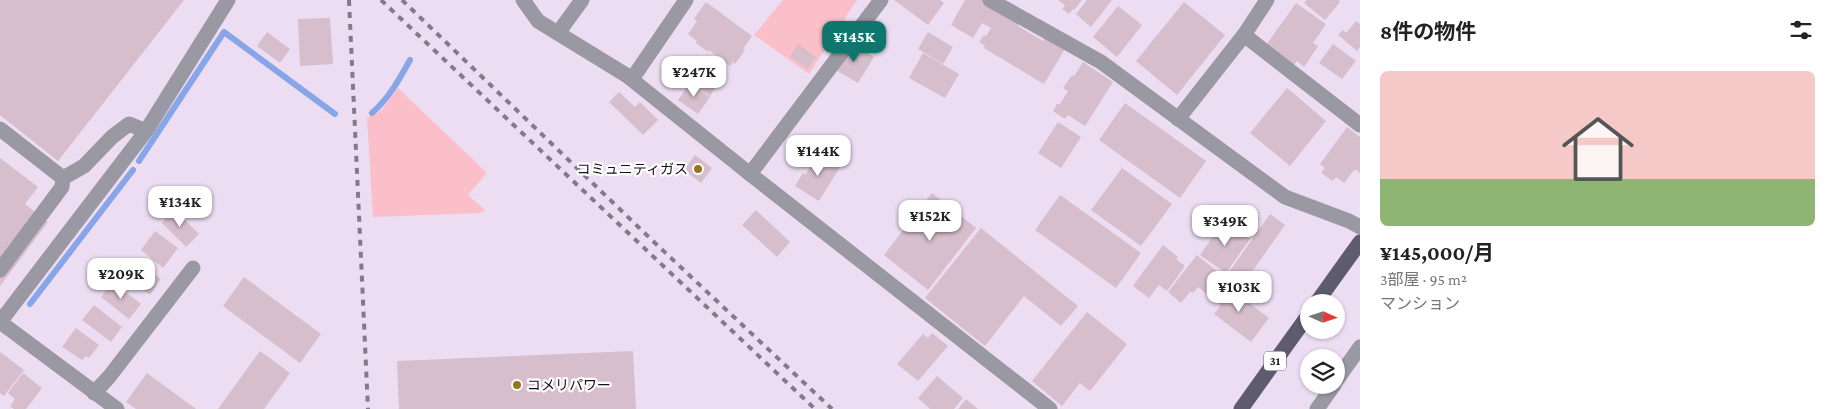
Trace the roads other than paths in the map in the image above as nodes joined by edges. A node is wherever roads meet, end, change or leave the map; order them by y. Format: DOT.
graph roads {
  1 [pos="228,0"];
  2 [pos="523,0"];
  3 [pos="582,0"];
  4 [pos="686,0"];
  5 [pos="881,0"];
  6 [pos="990,0"];
  7 [pos="1267,0"];
  8 [pos="558,33"];
  9 [pos="1244,35"];
  10 [pos="632,79"];
  11 [pos="1178,119"];
  12 [pos="1360,125"];
  13 [pos="0,129"];
  14 [pos="146,131"];
  15 [pos="750,174"];
  16 [pos="63,178"];
  17 [pos="1360,227"];
  18 [pos="1360,242"];
  19 [pos="193,268"];
  20 [pos="0,270"];
  21 [pos="1323,294"];
  22 [pos="0,322"];
  23 [pos="1300,327"];
  24 [pos="1360,347"];
  25 [pos="1345,368"];
  26 [pos="1328,394"];
  27 [pos="104,403"];
  28 [pos="1050,409"];
  29 [pos="1241,409"];
  30 [pos="1317,409"];
  1 -- 14 [label="street"];
  2 -- 8 [label="street"];
  3 -- 8 [label="street"];
  4 -- 10 [label="street"];
  5 -- 15 [label="street"];
  6 -- 11 [label="street"];
  7 -- 9 [label="street"];
  8 -- 10 [label="street"];
  9 -- 11 [label="street"];
  9 -- 12 [label="street"];
  10 -- 15 [label="street"];
  11 -- 17 [label="street"];
  13 -- 16 [label="street"];
  14 -- 16 [label="street"];
  14 -- 22 [label="street"];
  15 -- 28 [label="street"];
  16 -- 20 [label="street"];
  18 -- 21 [label="main road"];
  19 -- 27 [label="street"];
  22 -- 27 [label="street"];
  23 -- 29 [label="main road, 31"];
  24 -- 25 [label="street"];
  26 -- 30 [label="street"];
}
